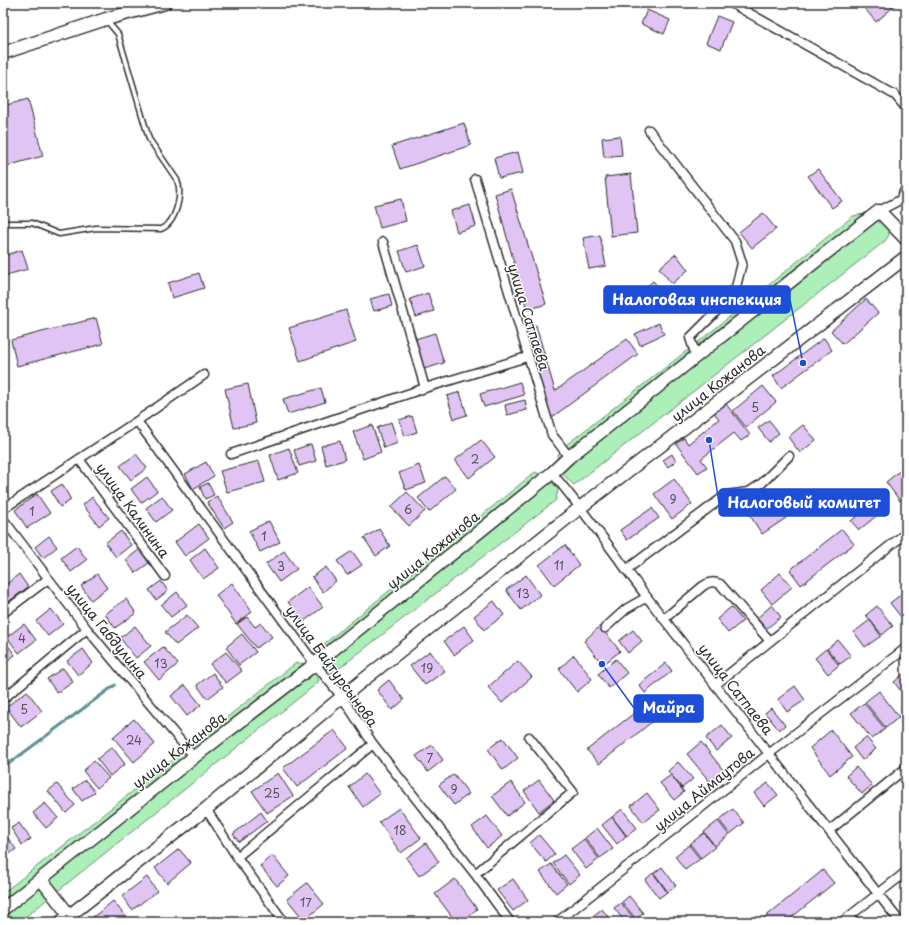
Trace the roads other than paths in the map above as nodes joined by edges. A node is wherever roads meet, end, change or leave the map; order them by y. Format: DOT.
graph roads {
  1 [pos="165,3"];
  2 [pos="731,3"];
  3 [pos="106,19"];
  4 [pos="3,53"];
  5 [pos="906,108"];
  6 [pos="649,130"];
  7 [pos="475,179"];
  8 [pos="906,188"];
  9 [pos="879,211"];
  10 [pos="3,223"];
  11 [pos="906,239"];
  12 [pos="383,242"];
  13 [pos="906,257"];
  14 [pos="696,356"];
  15 [pos="527,357"];
  16 [pos="204,375"];
  17 [pos="426,388"];
  18 [pos="137,421"];
  19 [pos="231,454"];
  20 [pos="789,456"];
  21 [pos="569,457"];
  22 [pos="79,459"];
  23 [pos="552,473"];
  24 [pos="581,507"];
  25 [pos="3,508"];
  26 [pos="3,519"];
  27 [pos="906,533"];
  28 [pos="626,570"];
  29 [pos="165,576"];
  30 [pos="48,579"];
  31 [pos="647,597"];
  32 [pos="3,613"];
  33 [pos="664,619"];
  34 [pos="605,628"];
  35 [pos="87,629"];
  36 [pos="770,641"];
  37 [pos="906,648"];
  38 [pos="315,664"];
  39 [pos="715,685"];
  40 [pos="342,697"];
  41 [pos="3,699"];
  42 [pos="529,737"];
  43 [pos="373,744"];
  44 [pos="770,753"];
  45 [pos="194,757"];
  46 [pos="906,768"];
  47 [pos="206,809"];
  48 [pos="830,830"];
  49 [pos="237,857"];
  50 [pos="906,872"];
  51 [pos="475,874"];
  52 [pos="41,879"];
  53 [pos="878,893"];
  54 [pos="3,909"];
  55 [pos="65,919"];
  56 [pos="284,922"];
  57 [pos="510,922"];
  58 [pos="557,922"];
  59 [pos="842,922"];
  60 [pos="900,922"];
  1 -- 3 [label="street"];
  2 -- 5 [label="street"];
  3 -- 4 [label="street"];
  3 -- 10 [label="lane"];
  6 -- 14 [label="street"];
  7 -- 15 [label="street, улица Сатпаева"];
  8 -- 9 [label="street"];
  9 -- 11 [label="street"];
  9 -- 14 [label="street, улица Кожанова"];
  12 -- 17 [label="street"];
  13 -- 24 [label="street, улица Кожанова"];
  14 -- 21 [label="street, улица Кожанова"];
  15 -- 17 [label="street"];
  15 -- 21 [label="street, улица Сатпаева"];
  16 -- 18 [label="street"];
  17 -- 19 [label="street"];
  18 -- 22 [label="street"];
  18 -- 38 [label="street, улица Байтурсынова"];
  20 -- 28 [label="street"];
  21 -- 23 [label="street, улица Кожанова"];
  22 -- 25 [label="street"];
  22 -- 29 [label="street, улица Калинина"];
  23 -- 24 [label="street, улица Сатпаева"];
  23 -- 38 [label="street, улица Кожанова"];
  24 -- 28 [label="street, улица Сатпаева"];
  24 -- 40 [label="street, улица Кожанова"];
  26 -- 30 [label="street, улица Габдулина"];
  27 -- 36 [label="street"];
  28 -- 31 [label="street, улица Сатпаева"];
  30 -- 32 [label="street"];
  30 -- 35 [label="street, улица Габдулина"];
  31 -- 33 [label="street, улица Сатпаева"];
  31 -- 34 [label="street"];
  33 -- 36 [label="street"];
  33 -- 39 [label="street, улица Сатпаева"];
  35 -- 41 [label="street"];
  35 -- 45 [label="street, улица Габдулина"];
  36 -- 39 [label="street"];
  37 -- 44 [label="street, улица Аймаутова"];
  38 -- 40 [label="street, улица Байтурсынова"];
  38 -- 45 [label="street, улица Кожанова"];
  39 -- 44 [label="street, улица Сатпаева"];
  40 -- 43 [label="street, улица Байтурсынова"];
  40 -- 47 [label="street, улица Кожанова"];
  42 -- 51 [label="street"];
  43 -- 49 [label="street"];
  43 -- 51 [label="street, улица Байтурсынова"];
  44 -- 48 [label="street, улица Сатпаева"];
  44 -- 58 [label="street, улица Аймаутова"];
  45 -- 52 [label="street, улица Кожанова"];
  46 -- 48 [label="street"];
  47 -- 49 [label="street"];
  47 -- 55 [label="street, улица Кожанова"];
  48 -- 53 [label="street, улица Сатпаева"];
  49 -- 56 [label="street"];
  50 -- 53 [label="street"];
  51 -- 57 [label="street, улица Байтурсынова"];
  52 -- 54 [label="street, улица Кожанова"];
  52 -- 55 [label="street"];
  53 -- 59 [label="street"];
  53 -- 60 [label="street, улица Сатпаева"];
}
